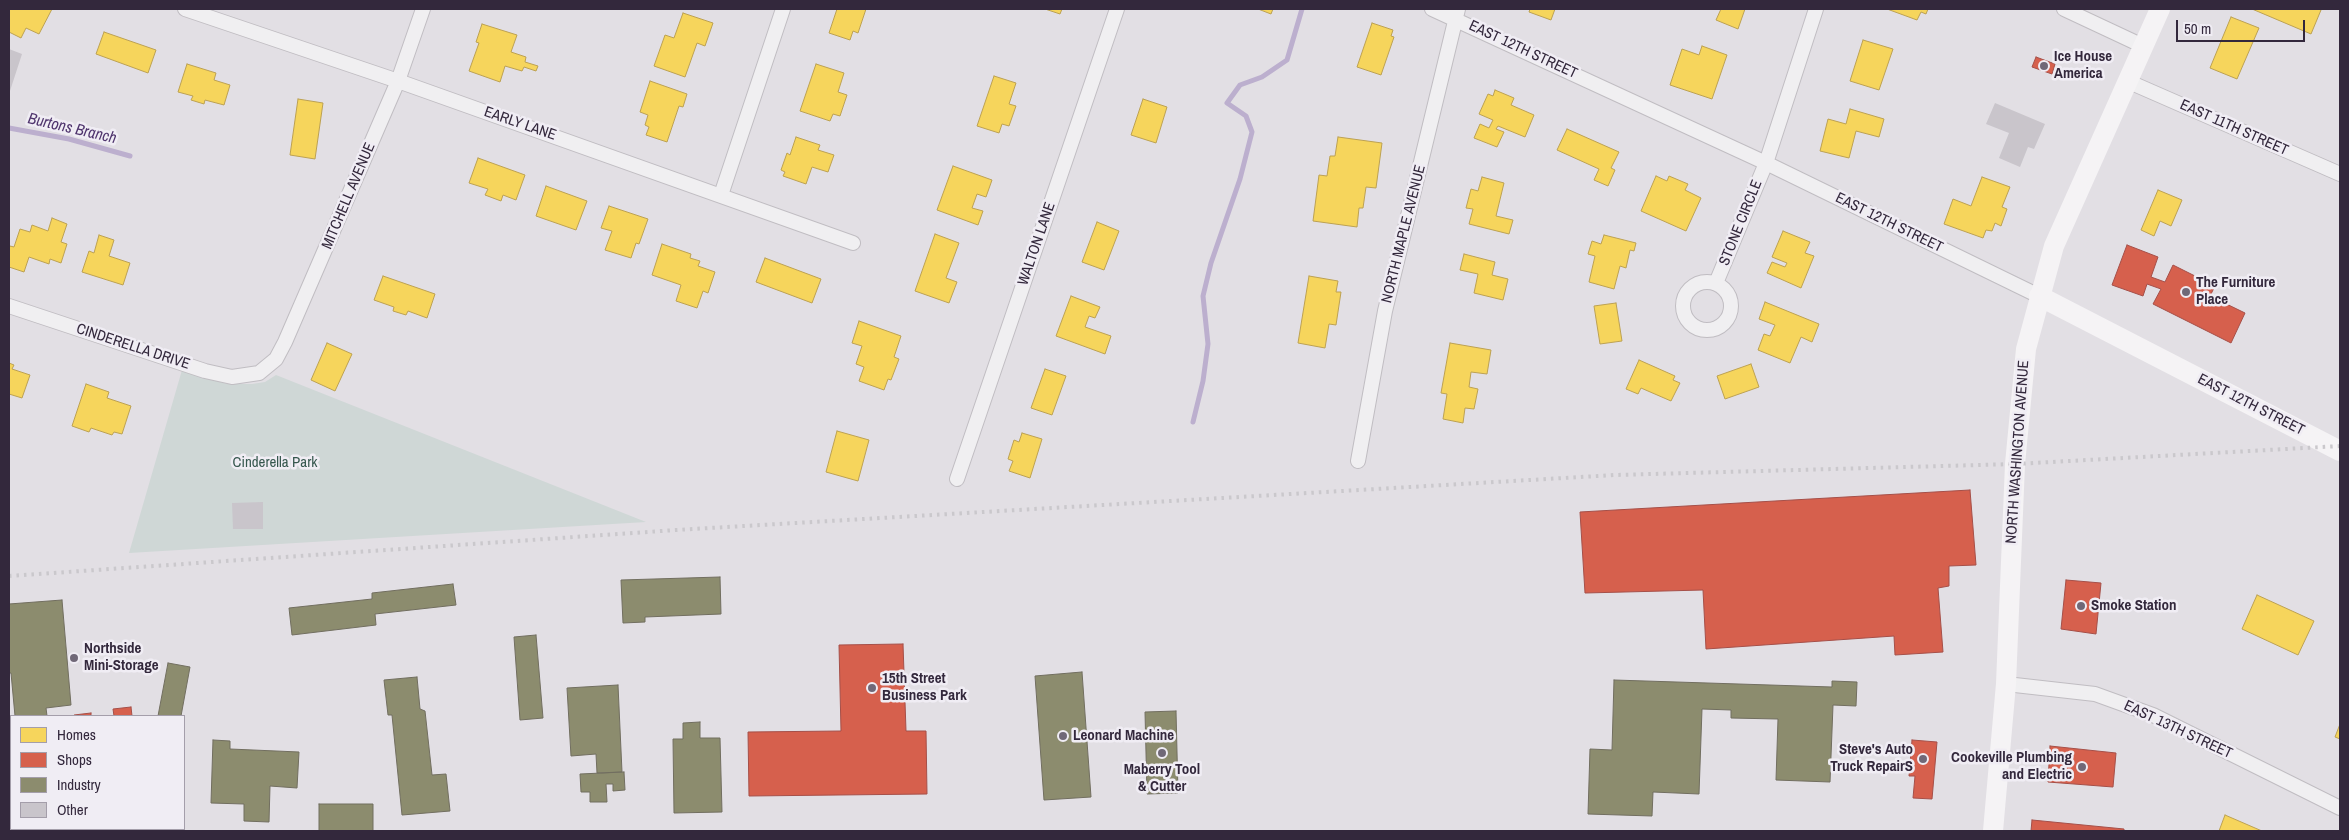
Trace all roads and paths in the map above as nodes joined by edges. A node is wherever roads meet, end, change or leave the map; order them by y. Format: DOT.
graph roads {
  1 [pos="184,9"];
  2 [pos="423,9"];
  3 [pos="783,9"];
  4 [pos="1117,9"];
  5 [pos="1432,9"];
  6 [pos="1816,9"];
  7 [pos="2064,9"];
  8 [pos="2160,9"];
  9 [pos="1457,14"];
  10 [pos="2143,46"];
  11 [pos="398,81"];
  12 [pos="2127,81"];
  13 [pos="1766,163"];
  14 [pos="2340,174"];
  15 [pos="721,195"];
  16 [pos="854,242"];
  17 [pos="1716,283"];
  18 [pos="2039,296"];
  19 [pos="9,306"];
  20 [pos="258,373"];
  21 [pos="2340,451"];
  22 [pos="1358,461"];
  23 [pos="957,479"];
  24 [pos="2006,684"];
  25 [pos="2340,808"];
  26 [pos="1994,831"];
  1 -- 11 [label="street, EARLY LANE"];
  2 -- 11 [label="street, MITCHELL AVENUE"];
  3 -- 15 [label="street"];
  4 -- 23 [label="street, WALTON LANE"];
  5 -- 9 [label="street, EAST 12TH STREET"];
  6 -- 13 [label="street, STONE CIRCLE"];
  7 -- 10 [label="street"];
  8 -- 10 [label="main road, NORTH WASHINGTON AVENUE"];
  9 -- 13 [label="street, EAST 12TH STREET"];
  9 -- 22 [label="street, NORTH MAPLE AVENUE"];
  10 -- 12 [label="main road, NORTH WASHINGTON AVENUE"];
  11 -- 15 [label="street, EARLY LANE"];
  11 -- 20 [label="street, MITCHELL AVENUE"];
  12 -- 14 [label="street, EAST 11TH STREET"];
  12 -- 18 [label="main road, NORTH WASHINGTON AVENUE"];
  13 -- 17 [label="street, STONE CIRCLE"];
  13 -- 18 [label="street, EAST 12TH STREET"];
  15 -- 16 [label="street, EARLY LANE"];
  18 -- 21 [label="main road, EAST 12TH STREET"];
  18 -- 24 [label="main road, NORTH WASHINGTON AVENUE"];
  19 -- 20 [label="street, CINDERELLA DRIVE"];
  24 -- 25 [label="street, EAST 13TH STREET"];
  24 -- 26 [label="main road, NORTH WASHINGTON AVENUE"];
}
